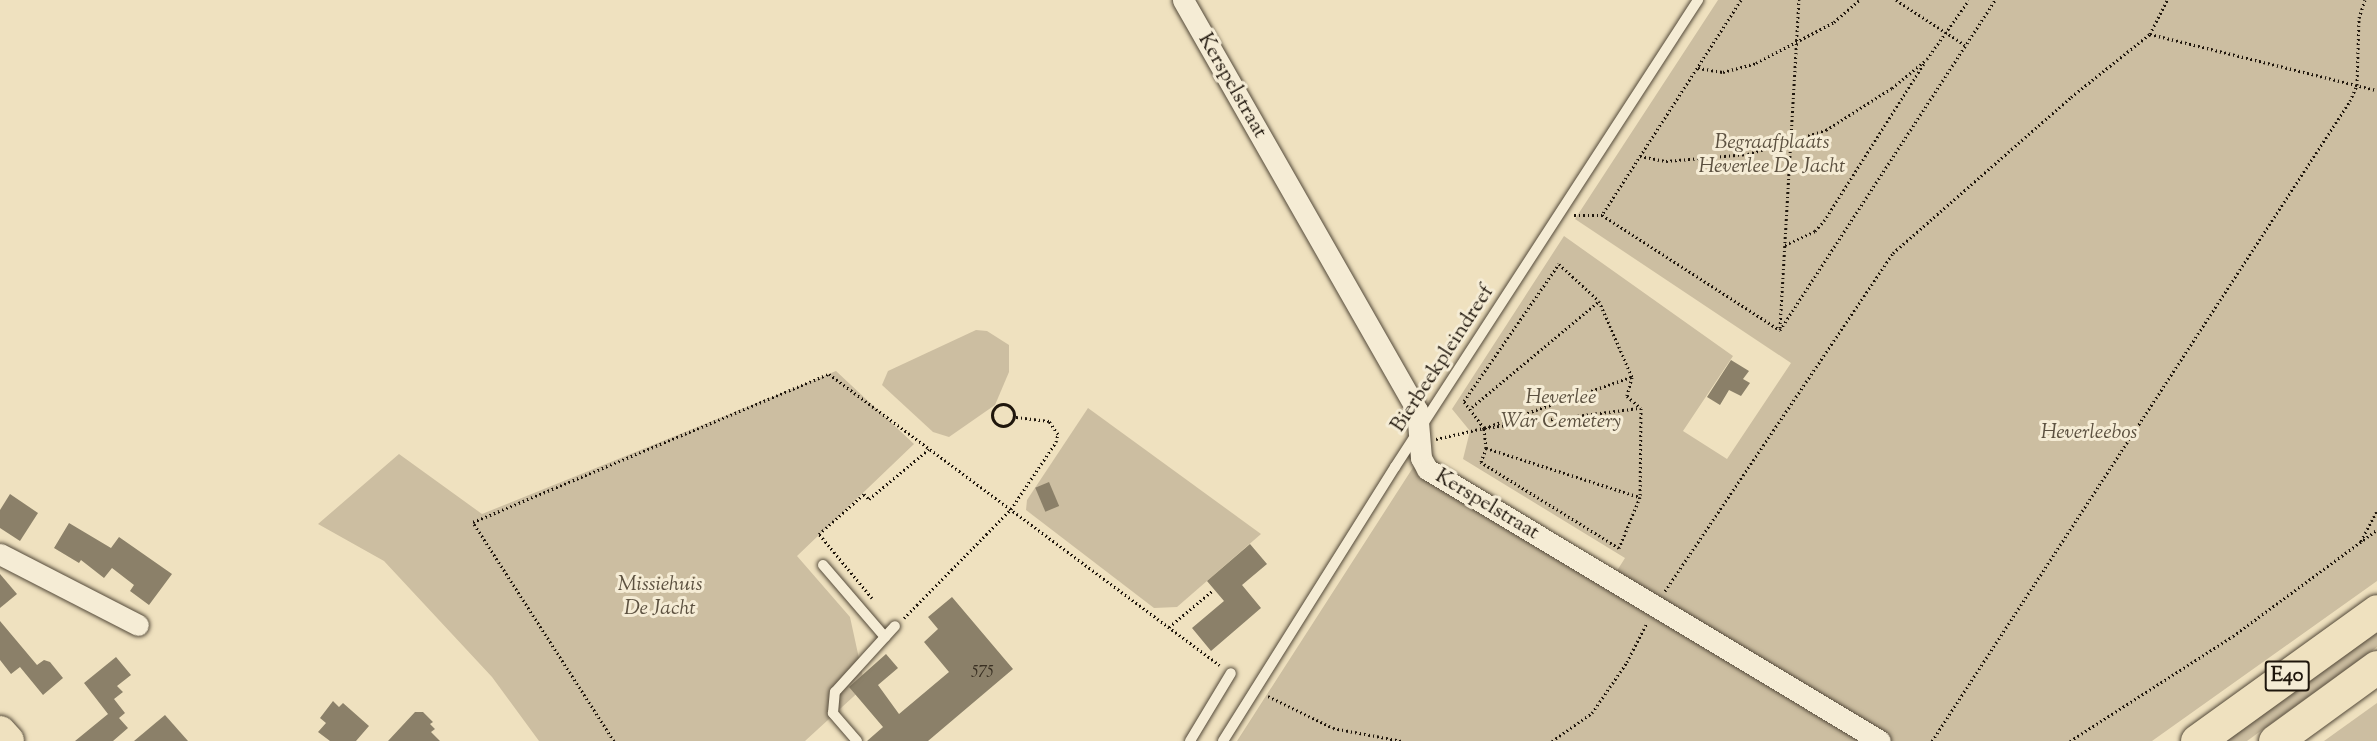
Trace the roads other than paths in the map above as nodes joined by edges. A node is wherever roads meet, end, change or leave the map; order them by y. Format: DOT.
graph roads {
  1 [pos="1183,0"];
  2 [pos="1698,0"];
  3 [pos="1421,435"];
  4 [pos="0,554"];
  5 [pos="823,565"];
  6 [pos="2377,611"];
  7 [pos="138,625"];
  8 [pos="895,626"];
  9 [pos="885,637"];
  10 [pos="2377,667"];
  11 [pos="1231,673"];
  12 [pos="0,732"];
  13 [pos="8,741"];
  14 [pos="857,741"];
  15 [pos="1190,741"];
  16 [pos="1223,741"];
  17 [pos="1880,741"];
  18 [pos="2197,741"];
  19 [pos="2275,741"];
  1 -- 3 [label="street, Kerspelstraat"];
  2 -- 3 [label="lane, Bierbeekpleindreef"];
  3 -- 16 [label="lane, Bierbeekpleindreef"];
  3 -- 17 [label="street, Kerspelstraat"];
  4 -- 7 [label="street"];
  5 -- 9 [label="lane"];
  6 -- 18 [label="highway, E40"];
  8 -- 9 [label="lane"];
  9 -- 14 [label="lane"];
  10 -- 19 [label="highway, E40"];
  11 -- 15 [label="lane"];
  12 -- 13 [label="main road"];
}
